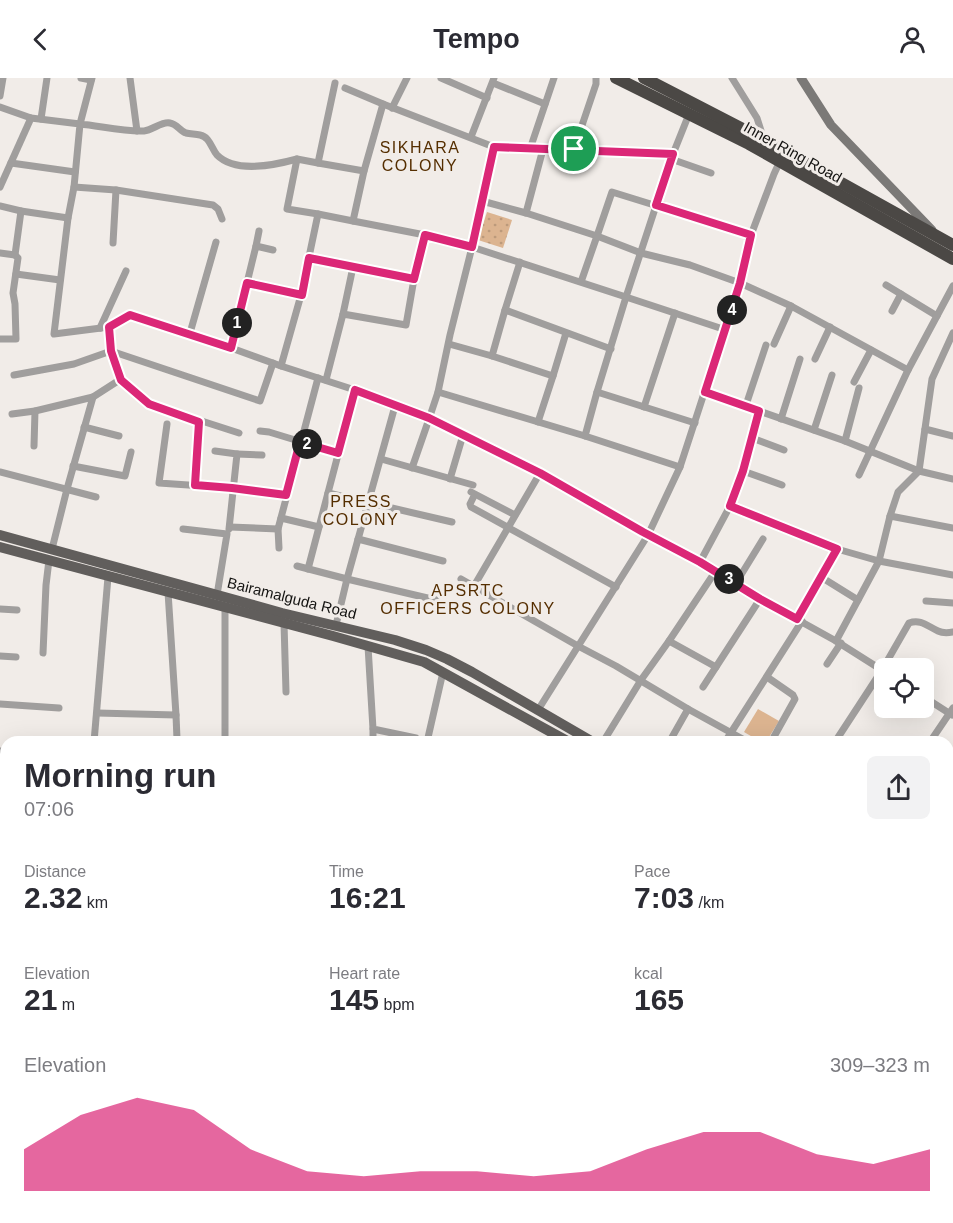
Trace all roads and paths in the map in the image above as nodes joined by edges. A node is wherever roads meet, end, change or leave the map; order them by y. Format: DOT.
graph roads {
  1 [pos="3,78"];
  2 [pos="47,78"];
  3 [pos="81,78"];
  4 [pos="130,78"];
  5 [pos="407,78"];
  6 [pos="441,78"];
  7 [pos="554,78"];
  8 [pos="596,78"];
  9 [pos="616,78"];
  10 [pos="644,78"];
  11 [pos="732,78"];
  12 [pos="801,78"];
  13 [pos="92,79"];
  14 [pos="493,81"];
  15 [pos="335,83"];
  16 [pos="345,88"];
  17 [pos="0,96"];
  18 [pos="487,98"];
  19 [pos="383,104"];
  20 [pos="545,104"];
  21 [pos="0,107"];
  22 [pos="392,108"];
  23 [pos="689,114"];
  24 [pos="31,118"];
  25 [pos="41,119"];
  26 [pos="80,124"];
  27 [pos="137,131"];
  28 [pos="471,137"];
  29 [pos="764,140"];
  30 [pos="494,147"];
  31 [pos="530,149"];
  32 [pos="543,149"];
  33 [pos="574,149"];
  34 [pos="672,157"];
  35 [pos="297,159"];
  36 [pos="780,161"];
  37 [pos="11,163"];
  38 [pos="318,163"];
  39 [pos="364,171"];
  40 [pos="75,172"];
  41 [pos="711,173"];
  42 [pos="0,187"];
  43 [pos="74,187"];
  44 [pos="117,190"];
  45 [pos="482,201"];
  46 [pos="656,205"];
  47 [pos="0,206"];
  48 [pos="21,211"];
  49 [pos="526,213"];
  50 [pos="318,214"];
  51 [pos="68,218"];
  52 [pos="222,219"];
  53 [pos="353,221"];
  54 [pos="259,231"];
  55 [pos="425,235"];
  56 [pos="751,235"];
  57 [pos="938,236"];
  58 [pos="597,237"];
  59 [pos="216,242"];
  60 [pos="113,243"];
  61 [pos="953,245"];
  62 [pos="256,246"];
  63 [pos="472,247"];
  64 [pos="273,250"];
  65 [pos="0,253"];
  66 [pos="640,253"];
  67 [pos="15,255"];
  68 [pos="309,258"];
  69 [pos="953,259"];
  70 [pos="520,262"];
  71 [pos="353,267"];
  72 [pos="126,271"];
  73 [pos="16,274"];
  74 [pos="414,279"];
  75 [pos="60,280"];
  76 [pos="581,282"];
  77 [pos="247,283"];
  78 [pos="740,283"];
  79 [pos="886,285"];
  80 [pos="953,286"];
  81 [pos="901,294"];
  82 [pos="302,295"];
  83 [pos="626,297"];
  84 [pos="791,306"];
  85 [pos="505,310"];
  86 [pos="892,311"];
  87 [pos="675,313"];
  88 [pos="344,314"];
  89 [pos="937,316"];
  90 [pos="109,327"];
  91 [pos="830,327"];
  92 [pos="100,328"];
  93 [pos="726,330"];
  94 [pos="190,333"];
  95 [pos="566,333"];
  96 [pos="953,333"];
  97 [pos="0,339"];
  98 [pos="449,344"];
  99 [pos="774,344"];
  100 [pos="766,345"];
  101 [pos="231,348"];
  102 [pos="611,349"];
  103 [pos="871,350"];
  104 [pos="111,351"];
  105 [pos="492,356"];
  106 [pos="800,359"];
  107 [pos="815,359"];
  108 [pos="277,364"];
  109 [pos="908,370"];
  110 [pos="14,375"];
  111 [pos="832,375"];
  112 [pos="553,376"];
  113 [pos="322,379"];
  114 [pos="121,380"];
  115 [pos="355,390"];
  116 [pos="438,392"];
  117 [pos="597,392"];
  118 [pos="705,392"];
  119 [pos="93,397"];
  120 [pos="746,405"];
  121 [pos="395,406"];
  122 [pos="644,407"];
  123 [pos="35,411"];
  124 [pos="759,411"];
  125 [pos="12,414"];
  126 [pos="429,418"];
  127 [pos="781,418"];
  128 [pos="199,422"];
  129 [pos="538,422"];
  130 [pos="695,423"];
  131 [pos="167,424"];
  132 [pos="84,426"];
  133 [pos="925,429"];
  134 [pos="814,430"];
  135 [pos="260,431"];
  136 [pos="239,433"];
  137 [pos="463,435"];
  138 [pos="118,436"];
  139 [pos="585,436"];
  140 [pos="953,436"];
  141 [pos="752,438"];
  142 [pos="845,441"];
  143 [pos="300,442"];
  144 [pos="34,446"];
  145 [pos="784,450"];
  146 [pos="215,451"];
  147 [pos="131,452"];
  148 [pos="870,452"];
  149 [pos="338,453"];
  150 [pos="237,454"];
  151 [pos="262,455"];
  152 [pos="381,459"];
  153 [pos="73,466"];
  154 [pos="680,467"];
  155 [pos="412,468"];
  156 [pos="743,471"];
  157 [pos="919,471"];
  158 [pos="0,472"];
  159 [pos="540,473"];
  160 [pos="859,475"];
  161 [pos="450,479"];
  162 [pos="953,479"];
  163 [pos="195,485"];
  164 [pos="782,485"];
  165 [pos="232,488"];
  166 [pos="67,489"];
  167 [pos="472,492"];
  168 [pos="328,493"];
  169 [pos="286,495"];
  170 [pos="96,497"];
  171 [pos="369,502"];
  172 [pos="730,506"];
  173 [pos="515,515"];
  174 [pos="890,516"];
  175 [pos="281,518"];
  176 [pos="452,522"];
  177 [pos="319,527"];
  178 [pos="508,527"];
  179 [pos="953,528"];
  180 [pos="183,529"];
  181 [pos="278,529"];
  182 [pos="229,531"];
  183 [pos="0,535"];
  184 [pos="648,535"];
  185 [pos="358,539"];
  186 [pos="763,539"];
  187 [pos="16,545"];
  188 [pos="0,547"];
  189 [pos="279,548"];
  190 [pos="837,549"];
  191 [pos="50,555"];
  192 [pos="443,561"];
  193 [pos="879,561"];
  194 [pos="700,562"];
  195 [pos="297,566"];
  196 [pos="308,569"];
  197 [pos="715,572"];
  198 [pos="953,575"];
  199 [pos="108,577"];
  200 [pos="821,577"];
  201 [pos="347,579"];
  202 [pos="461,579"];
  203 [pos="736,584"];
  204 [pos="474,586"];
  205 [pos="616,587"];
  206 [pos="168,592"];
  207 [pos="217,595"];
  208 [pos="760,599"];
  209 [pos="436,600"];
  210 [pos="858,600"];
  211 [pos="926,601"];
  212 [pos="953,603"];
  213 [pos="225,608"];
  214 [pos="0,609"];
  215 [pos="16,610"];
  216 [pos="800,620"];
  217 [pos="284,623"];
  218 [pos="336,625"];
  219 [pos="953,632"];
  220 [pos="669,641"];
  221 [pos="839,642"];
  222 [pos="368,646"];
  223 [pos="578,646"];
  224 [pos="43,653"];
  225 [pos="432,653"];
  226 [pos="0,656"];
  227 [pos="16,657"];
  228 [pos="890,658"];
  229 [pos="428,664"];
  230 [pos="827,664"];
  231 [pos="874,665"];
  232 [pos="716,667"];
  233 [pos="443,672"];
  234 [pos="766,677"];
  235 [pos="641,680"];
  236 [pos="874,684"];
  237 [pos="704,687"];
  238 [pos="286,692"];
  239 [pos="934,702"];
  240 [pos="0,704"];
  241 [pos="59,708"];
  242 [pos="688,709"];
  243 [pos="538,710"];
  244 [pos="98,712"];
  245 [pos="952,712"];
  246 [pos="176,715"];
  247 [pos="373,729"];
  248 [pos="731,733"];
  249 [pos="95,736"];
  250 [pos="177,736"];
  251 [pos="225,736"];
  252 [pos="373,736"];
  253 [pos="406,736"];
  254 [pos="428,736"];
  255 [pos="558,736"];
  256 [pos="583,736"];
  257 [pos="607,736"];
  258 [pos="673,736"];
  259 [pos="729,736"];
  260 [pos="737,736"];
  261 [pos="774,736"];
  262 [pos="839,736"];
  263 [pos="934,736"];
  1 -- 17 [label="street"];
  2 -- 25 [label="street"];
  3 -- 13 [label="street"];
  4 -- 27 [label="street"];
  5 -- 22 [label="street"];
  6 -- 18 [label="street"];
  7 -- 20 [label="street"];
  8 -- 33 [label="street"];
  9 -- 23 [label="highway, Inner Ring Road"];
  10 -- 29 [label="highway, Inner Ring Road"];
  11 -- 29 [label="street"];
  12 -- 57 [label="street"];
  13 -- 26 [label="street"];
  14 -- 18 [label="street"];
  14 -- 20 [label="street"];
  15 -- 38 [label="street"];
  16 -- 19 [label="street"];
  18 -- 28 [label="street"];
  19 -- 22 [label="street"];
  19 -- 39 [label="street"];
  20 -- 31 [label="street"];
  21 -- 24 [label="street"];
  22 -- 28 [label="street"];
  23 -- 34 [label="street"];
  23 -- 36 [label="highway, Inner Ring Road"];
  24 -- 25 [label="street"];
  24 -- 37 [label="street"];
  25 -- 26 [label="street"];
  26 -- 27 [label="street"];
  26 -- 40 [label="street"];
  27 -- 35 [label="street"];
  28 -- 30 [label="street"];
  29 -- 57 [label="highway, Inner Ring Road"];
  30 -- 31 [label="street"];
  30 -- 45 [label="street"];
  31 -- 32 [label="street"];
  32 -- 33 [label="street"];
  32 -- 49 [label="street"];
  33 -- 34 [label="street"];
  34 -- 41 [label="street"];
  34 -- 46 [label="street"];
  35 -- 38 [label="street"];
  35 -- 50 [label="street"];
  36 -- 56 [label="street"];
  36 -- 69 [label="highway, Inner Ring Road"];
  37 -- 40 [label="street"];
  37 -- 42 [label="street"];
  38 -- 39 [label="street"];
  39 -- 53 [label="street"];
  40 -- 43 [label="street"];
  43 -- 44 [label="street"];
  43 -- 51 [label="street"];
  44 -- 52 [label="street"];
  44 -- 60 [label="street"];
  45 -- 49 [label="street"];
  45 -- 63 [label="street"];
  46 -- 56 [label="street"];
  46 -- 58 [label="street"];
  46 -- 66 [label="street"];
  47 -- 48 [label="street"];
  48 -- 51 [label="street"];
  48 -- 67 [label="street"];
  49 -- 58 [label="street"];
  50 -- 53 [label="street"];
  50 -- 68 [label="street"];
  51 -- 75 [label="street"];
  53 -- 55 [label="street"];
  54 -- 62 [label="street"];
  55 -- 63 [label="street"];
  55 -- 74 [label="street"];
  56 -- 78 [label="street"];
  57 -- 61 [label="highway, Inner Ring Road"];
  58 -- 66 [label="street"];
  58 -- 76 [label="street"];
  59 -- 94 [label="street"];
  62 -- 64 [label="street"];
  62 -- 77 [label="street"];
  63 -- 70 [label="street"];
  63 -- 98 [label="street"];
  65 -- 67 [label="street"];
  66 -- 78 [label="street"];
  66 -- 83 [label="street"];
  67 -- 73 [label="street"];
  68 -- 71 [label="street"];
  68 -- 82 [label="street"];
  70 -- 76 [label="street"];
  70 -- 85 [label="street"];
  71 -- 74 [label="street"];
  71 -- 88 [label="street"];
  72 -- 92 [label="street"];
  73 -- 75 [label="street"];
  73 -- 97 [label="street"];
  74 -- 88 [label="street"];
  75 -- 92 [label="street"];
  76 -- 83 [label="street"];
  77 -- 82 [label="street"];
  77 -- 101 [label="street"];
  78 -- 84 [label="street"];
  78 -- 93 [label="street"];
  79 -- 81 [label="street"];
  80 -- 89 [label="street"];
  81 -- 86 [label="street"];
  81 -- 89 [label="street"];
  82 -- 108 [label="street"];
  83 -- 87 [label="street"];
  83 -- 102 [label="street"];
  84 -- 91 [label="street"];
  84 -- 99 [label="street"];
  85 -- 95 [label="street"];
  85 -- 105 [label="street"];
  87 -- 93 [label="street"];
  87 -- 122 [label="street"];
  88 -- 113 [label="street"];
  89 -- 109 [label="street"];
  90 -- 92 [label="street"];
  90 -- 94 [label="street"];
  90 -- 104 [label="street"];
  91 -- 103 [label="street"];
  91 -- 107 [label="street"];
  93 -- 118 [label="street"];
  94 -- 101 [label="street"];
  95 -- 102 [label="street"];
  95 -- 112 [label="street"];
  96 -- 133 [label="street"];
  98 -- 105 [label="street"];
  98 -- 116 [label="street"];
  100 -- 120 [label="street"];
  101 -- 108 [label="street"];
  102 -- 117 [label="street"];
  103 -- 109 [label="street"];
  103 -- 142 [label="street"];
  104 -- 108 [label="street"];
  104 -- 110 [label="street"];
  104 -- 114 [label="street"];
  105 -- 112 [label="street"];
  106 -- 127 [label="street"];
  108 -- 113 [label="street"];
  109 -- 148 [label="street"];
  111 -- 134 [label="street"];
  112 -- 129 [label="street"];
  113 -- 115 [label="street"];
  113 -- 143 [label="street"];
  114 -- 119 [label="street"];
  114 -- 128 [label="street"];
  115 -- 121 [label="street"];
  115 -- 149 [label="street"];
  116 -- 126 [label="street"];
  116 -- 129 [label="street"];
  117 -- 122 [label="street"];
  117 -- 139 [label="street"];
  118 -- 120 [label="street"];
  118 -- 130 [label="street"];
  119 -- 123 [label="street"];
  119 -- 132 [label="street"];
  120 -- 124 [label="street"];
  121 -- 126 [label="street"];
  121 -- 152 [label="street"];
  122 -- 130 [label="street"];
  123 -- 125 [label="street"];
  123 -- 144 [label="street"];
  124 -- 127 [label="street"];
  124 -- 141 [label="street"];
  126 -- 137 [label="street"];
  126 -- 155 [label="street"];
  127 -- 134 [label="street"];
  128 -- 136 [label="street"];
  128 -- 163 [label="street"];
  129 -- 139 [label="street"];
  130 -- 154 [label="street"];
  131 -- 163 [label="street"];
  132 -- 138 [label="street"];
  132 -- 153 [label="street"];
  133 -- 140 [label="street"];
  133 -- 157 [label="street"];
  134 -- 142 [label="street"];
  135 -- 143 [label="street"];
  137 -- 159 [label="street"];
  137 -- 161 [label="street"];
  139 -- 154 [label="street"];
  141 -- 145 [label="street"];
  141 -- 156 [label="street"];
  142 -- 148 [label="street"];
  143 -- 149 [label="street"];
  143 -- 169 [label="street"];
  146 -- 150 [label="street"];
  147 -- 153 [label="street"];
  148 -- 157 [label="street"];
  148 -- 160 [label="street"];
  149 -- 168 [label="street"];
  150 -- 151 [label="street"];
  150 -- 165 [label="street"];
  152 -- 155 [label="street"];
  152 -- 171 [label="street"];
  153 -- 166 [label="street"];
  154 -- 184 [label="street"];
  155 -- 161 [label="street"];
  156 -- 164 [label="street"];
  156 -- 172 [label="street"];
  157 -- 162 [label="street"];
  157 -- 174 [label="street"];
  158 -- 166 [label="street"];
  159 -- 173 [label="street"];
  159 -- 184 [label="street"];
  161 -- 167 [label="street"];
  163 -- 165 [label="street"];
  165 -- 169 [label="street"];
  165 -- 182 [label="street"];
  166 -- 170 [label="street"];
  166 -- 191 [label="street"];
  167 -- 173 [label="street"];
  167 -- 178 [label="street"];
  168 -- 171 [label="street"];
  168 -- 177 [label="street"];
  169 -- 175 [label="street"];
  171 -- 176 [label="street"];
  171 -- 185 [label="street"];
  172 -- 190 [label="street"];
  172 -- 194 [label="street"];
  173 -- 178 [label="street"];
  174 -- 179 [label="street"];
  174 -- 193 [label="street"];
  175 -- 177 [label="street"];
  175 -- 181 [label="street"];
  177 -- 196 [label="street"];
  178 -- 204 [label="street"];
  178 -- 205 [label="street"];
  180 -- 182 [label="street"];
  181 -- 182 [label="street"];
  181 -- 189 [label="street"];
  182 -- 207 [label="street"];
  183 -- 187 [label="main road, Bairamalguda Road"];
  184 -- 194 [label="street"];
  184 -- 205 [label="street"];
  185 -- 192 [label="street"];
  185 -- 201 [label="street"];
  186 -- 203 [label="street"];
  187 -- 188 [label="main road, Bairamalguda Road"];
  187 -- 191 [label="main road, Bairamalguda Road"];
  190 -- 193 [label="street"];
  190 -- 200 [label="street"];
  191 -- 199 [label="main road, Bairamalguda Road"];
  191 -- 207 [label="main road, Bairamalguda Road"];
  191 -- 224 [label="street"];
  193 -- 198 [label="street"];
  193 -- 210 [label="street"];
  194 -- 197 [label="street"];
  195 -- 196 [label="street"];
  196 -- 201 [label="street"];
  197 -- 203 [label="street"];
  197 -- 220 [label="street"];
  199 -- 206 [label="main road, Bairamalguda Road"];
  199 -- 244 [label="street"];
  200 -- 210 [label="street"];
  200 -- 216 [label="street"];
  201 -- 209 [label="street"];
  201 -- 218 [label="street"];
  202 -- 204 [label="street"];
  203 -- 208 [label="street"];
  204 -- 223 [label="street"];
  205 -- 223 [label="street"];
  206 -- 213 [label="main road, Bairamalguda Road"];
  206 -- 246 [label="street"];
  207 -- 218 [label="main road, Bairamalguda Road"];
  208 -- 216 [label="street"];
  208 -- 232 [label="street"];
  210 -- 221 [label="street"];
  211 -- 212 [label="street"];
  213 -- 217 [label="main road, Bairamalguda Road"];
  213 -- 251 [label="street"];
  214 -- 215 [label="street"];
  216 -- 221 [label="street"];
  216 -- 234 [label="street"];
  217 -- 222 [label="main road, Bairamalguda Road"];
  217 -- 238 [label="street"];
  218 -- 225 [label="main road, Bairamalguda Road"];
  219 -- 228 [label="street"];
  220 -- 232 [label="street"];
  220 -- 235 [label="street"];
  221 -- 230 [label="street"];
  221 -- 231 [label="street"];
  222 -- 229 [label="main road, Bairamalguda Road"];
  222 -- 247 [label="street"];
  223 -- 235 [label="street"];
  223 -- 243 [label="street"];
  225 -- 229 [label="main road"];
  225 -- 243 [label="main road, Bairamalguda Road"];
  226 -- 227 [label="street"];
  229 -- 233 [label="main road, Bairamalguda Road"];
  232 -- 237 [label="street"];
  233 -- 254 [label="street"];
  233 -- 255 [label="main road, Bairamalguda Road"];
  234 -- 248 [label="street"];
  234 -- 261 [label="street"];
  235 -- 242 [label="street"];
  235 -- 257 [label="street"];
  236 -- 262 [label="street"];
  239 -- 245 [label="street"];
  240 -- 241 [label="street"];
  242 -- 248 [label="street"];
  242 -- 258 [label="street"];
  243 -- 256 [label="main road, Bairamalguda Road"];
  244 -- 246 [label="street"];
  244 -- 249 [label="street"];
  245 -- 263 [label="street"];
  246 -- 250 [label="street"];
  247 -- 252 [label="street"];
  247 -- 253 [label="street"];
  248 -- 259 [label="street"];
  248 -- 260 [label="street"];
}
